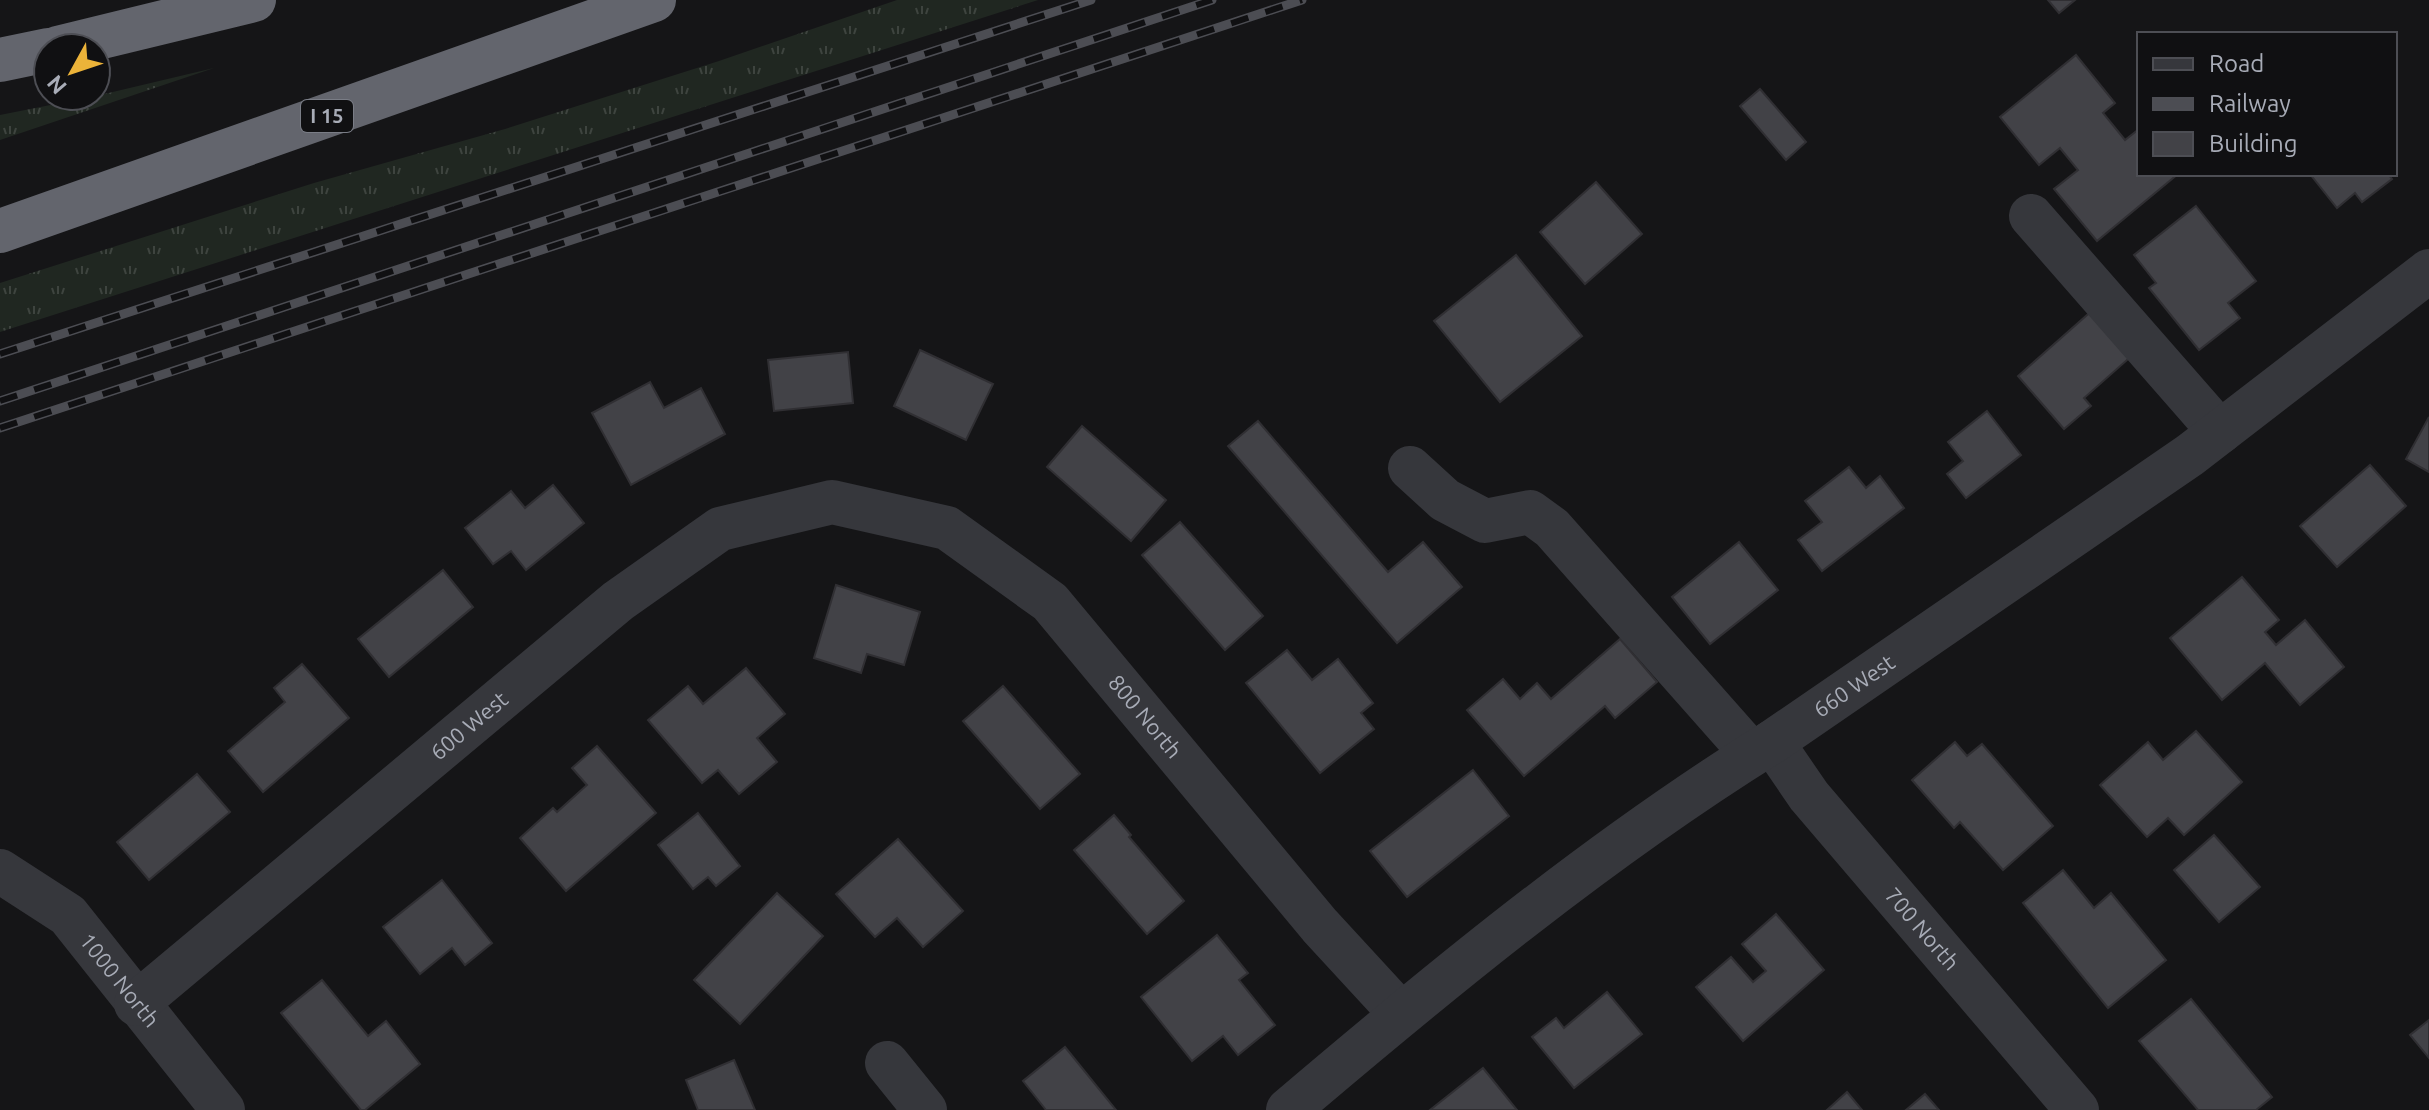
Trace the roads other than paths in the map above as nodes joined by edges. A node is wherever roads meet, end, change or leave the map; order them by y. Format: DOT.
graph roads {
  1 [pos="254,0"];
  2 [pos="654,0"];
  3 [pos="112,35"];
  4 [pos="32,53"];
  5 [pos="0,60"];
  6 [pos="2031,216"];
  7 [pos="0,231"];
  8 [pos="2429,271"];
  9 [pos="2220,432"];
  10 [pos="1410,468"];
  11 [pos="832,502"];
  12 [pos="1762,748"];
  13 [pos="0,871"];
  14 [pos="136,1004"];
  15 [pos="1401,1014"];
  16 [pos="887,1063"];
  17 [pos="223,1110"];
  18 [pos="925,1110"];
  19 [pos="1288,1110"];
  20 [pos="2077,1110"];
  1 -- 3 [label="highway"];
  2 -- 7 [label="highway, I 15"];
  4 -- 5 [label="highway"];
  6 -- 9 [label="street"];
  8 -- 9 [label="street, 660 West"];
  9 -- 12 [label="street, 660 West"];
  10 -- 12 [label="street, 700 North"];
  11 -- 14 [label="street, 600 West"];
  11 -- 15 [label="street, 800 North"];
  12 -- 15 [label="street, 660 West"];
  12 -- 20 [label="street, 700 North"];
  13 -- 14 [label="street, 1000 North"];
  14 -- 17 [label="street, 1000 North"];
  15 -- 19 [label="street, 660 West"];
  16 -- 18 [label="street"];
}
